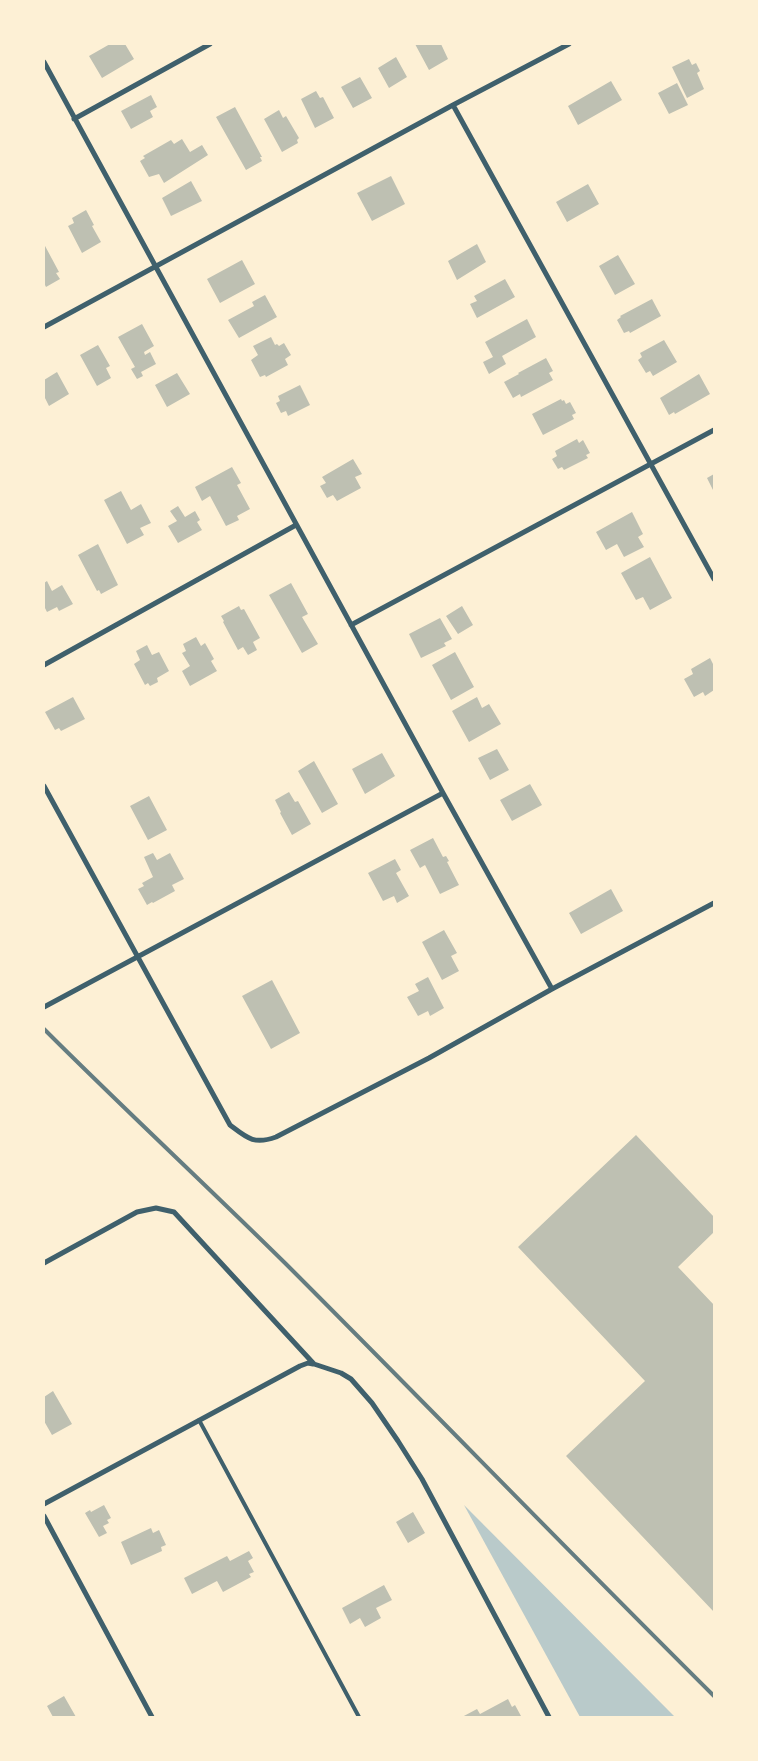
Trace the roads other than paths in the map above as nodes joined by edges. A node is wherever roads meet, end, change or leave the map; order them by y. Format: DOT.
graph roads {
  1 [pos="210,44"];
  2 [pos="569,44"];
  3 [pos="44,62"];
  4 [pos="453,105"];
  5 [pos="74,119"];
  6 [pos="156,267"];
  7 [pos="44,327"];
  8 [pos="714,430"];
  9 [pos="652,464"];
  10 [pos="296,525"];
  11 [pos="714,578"];
  12 [pos="351,625"];
  13 [pos="44,665"];
  14 [pos="44,786"];
  15 [pos="443,793"];
  16 [pos="714,903"];
  17 [pos="138,957"];
  18 [pos="552,988"];
  19 [pos="44,1008"];
  20 [pos="44,1263"];
  21 [pos="314,1364"];
  22 [pos="199,1420"];
  23 [pos="44,1504"];
  24 [pos="44,1516"];
  25 [pos="152,1717"];
  26 [pos="359,1717"];
  27 [pos="549,1717"];
  1 -- 5 [label="street"];
  2 -- 4 [label="street"];
  3 -- 5 [label="street"];
  4 -- 6 [label="street"];
  4 -- 9 [label="street"];
  5 -- 6 [label="street"];
  6 -- 7 [label="street"];
  6 -- 10 [label="street"];
  8 -- 9 [label="street"];
  9 -- 11 [label="street"];
  9 -- 12 [label="street"];
  10 -- 12 [label="street"];
  10 -- 13 [label="street"];
  12 -- 15 [label="street"];
  14 -- 17 [label="street"];
  15 -- 17 [label="street"];
  15 -- 18 [label="street"];
  16 -- 18 [label="street"];
  17 -- 18 [label="street"];
  17 -- 19 [label="street"];
  20 -- 21 [label="street"];
  21 -- 22 [label="street"];
  21 -- 27 [label="street"];
  22 -- 23 [label="street"];
  22 -- 26 [label="lane"];
  24 -- 25 [label="street"];
}
